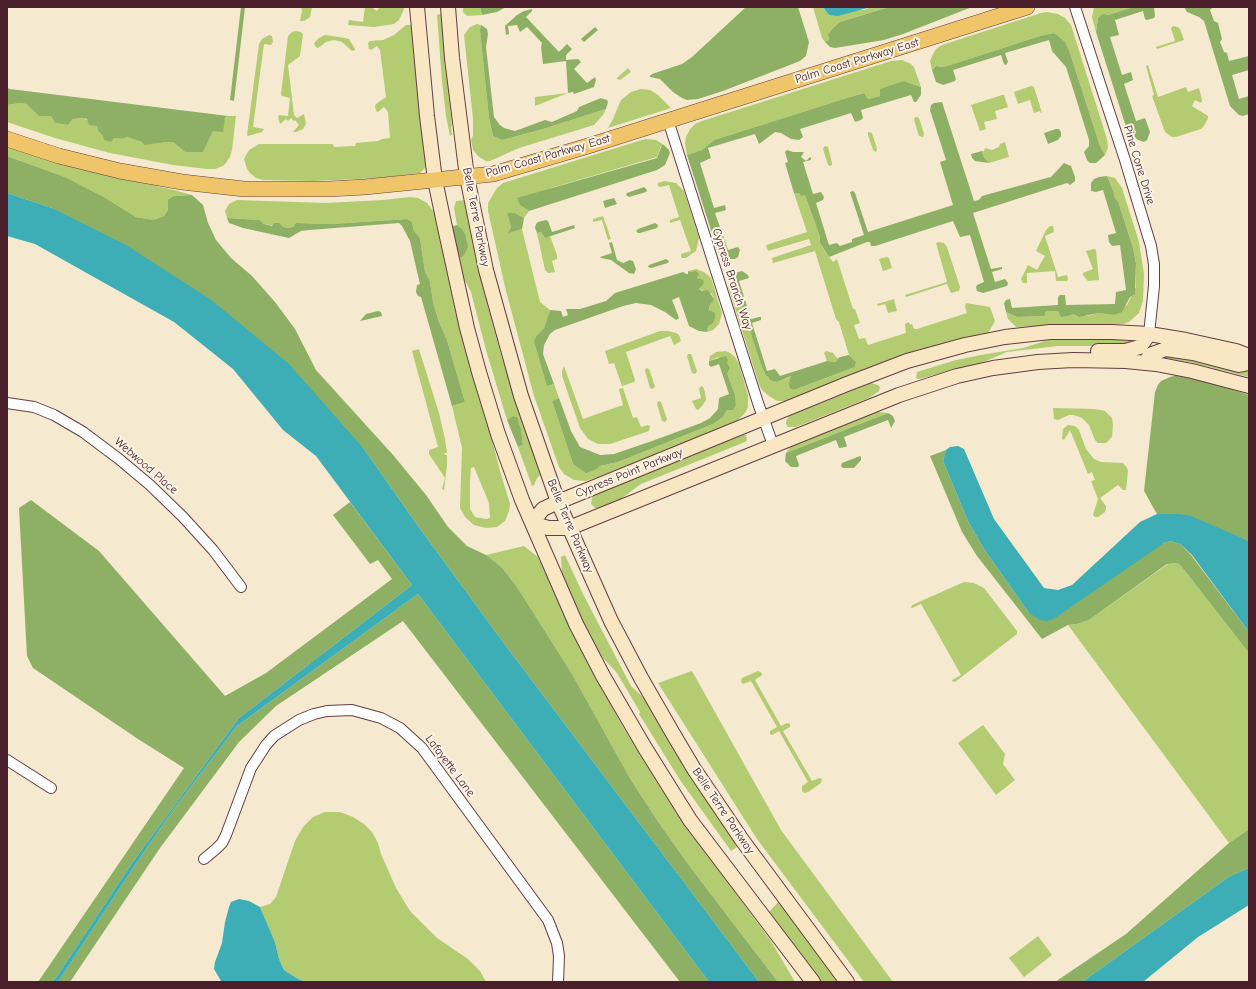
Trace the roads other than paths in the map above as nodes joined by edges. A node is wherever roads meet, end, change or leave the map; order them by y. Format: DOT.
graph roads {
  1 [pos="417,7"];
  2 [pos="448,7"];
  3 [pos="1026,7"];
  4 [pos="1075,7"];
  5 [pos="668,120"];
  6 [pos="7,139"];
  7 [pos="467,177"];
  8 [pos="435,180"];
  9 [pos="1149,334"];
  10 [pos="1249,356"];
  11 [pos="1144,363"];
  12 [pos="1249,363"];
  13 [pos="977,371"];
  14 [pos="1249,386"];
  15 [pos="7,403"];
  16 [pos="763,419"];
  17 [pos="773,445"];
  18 [pos="558,502"];
  19 [pos="532,523"];
  20 [pos="569,528"];
  21 [pos="241,587"];
  22 [pos="7,760"];
  23 [pos="51,788"];
  24 [pos="204,859"];
  25 [pos="558,982"];
  26 [pos="812,982"];
  27 [pos="847,982"];
  1 -- 8 [label="main road"];
  2 -- 7 [label="main road, Belle Terre Parkway"];
  3 -- 5 [label="main road, Palm Coast Parkway East"];
  4 -- 9 [label="street, Pine Cone Drive"];
  5 -- 7 [label="main road, Palm Coast Parkway East"];
  5 -- 16 [label="street, Cypress Branch Way"];
  6 -- 8 [label="main road, Palm Coast Parkway East"];
  7 -- 8 [label="main road, Palm Coast Parkway East"];
  7 -- 18 [label="main road, Belle Terre Parkway"];
  8 -- 19 [label="main road"];
  9 -- 10 [label="main road, Cypress Point Parkway"];
  9 -- 13 [label="main road"];
  9 -- 16 [label="main road, Cypress Point Parkway"];
  11 -- 12 [label="main road"];
  11 -- 13 [label="main road"];
  11 -- 14 [label="main road"];
  13 -- 17 [label="main road"];
  15 -- 21 [label="street, Webwood Place"];
  16 -- 17 [label="street, Cypress Branch Way"];
  16 -- 18 [label="main road, Cypress Point Parkway"];
  17 -- 20 [label="main road"];
  18 -- 19 [label="main road, Cypress Point Parkway"];
  18 -- 20 [label="main road, Belle Terre Parkway"];
  19 -- 20 [label="main road"];
  19 -- 26 [label="main road"];
  20 -- 27 [label="main road, Belle Terre Parkway"];
  22 -- 23 [label="street"];
  24 -- 25 [label="street, Lafayette Lane"];
}
